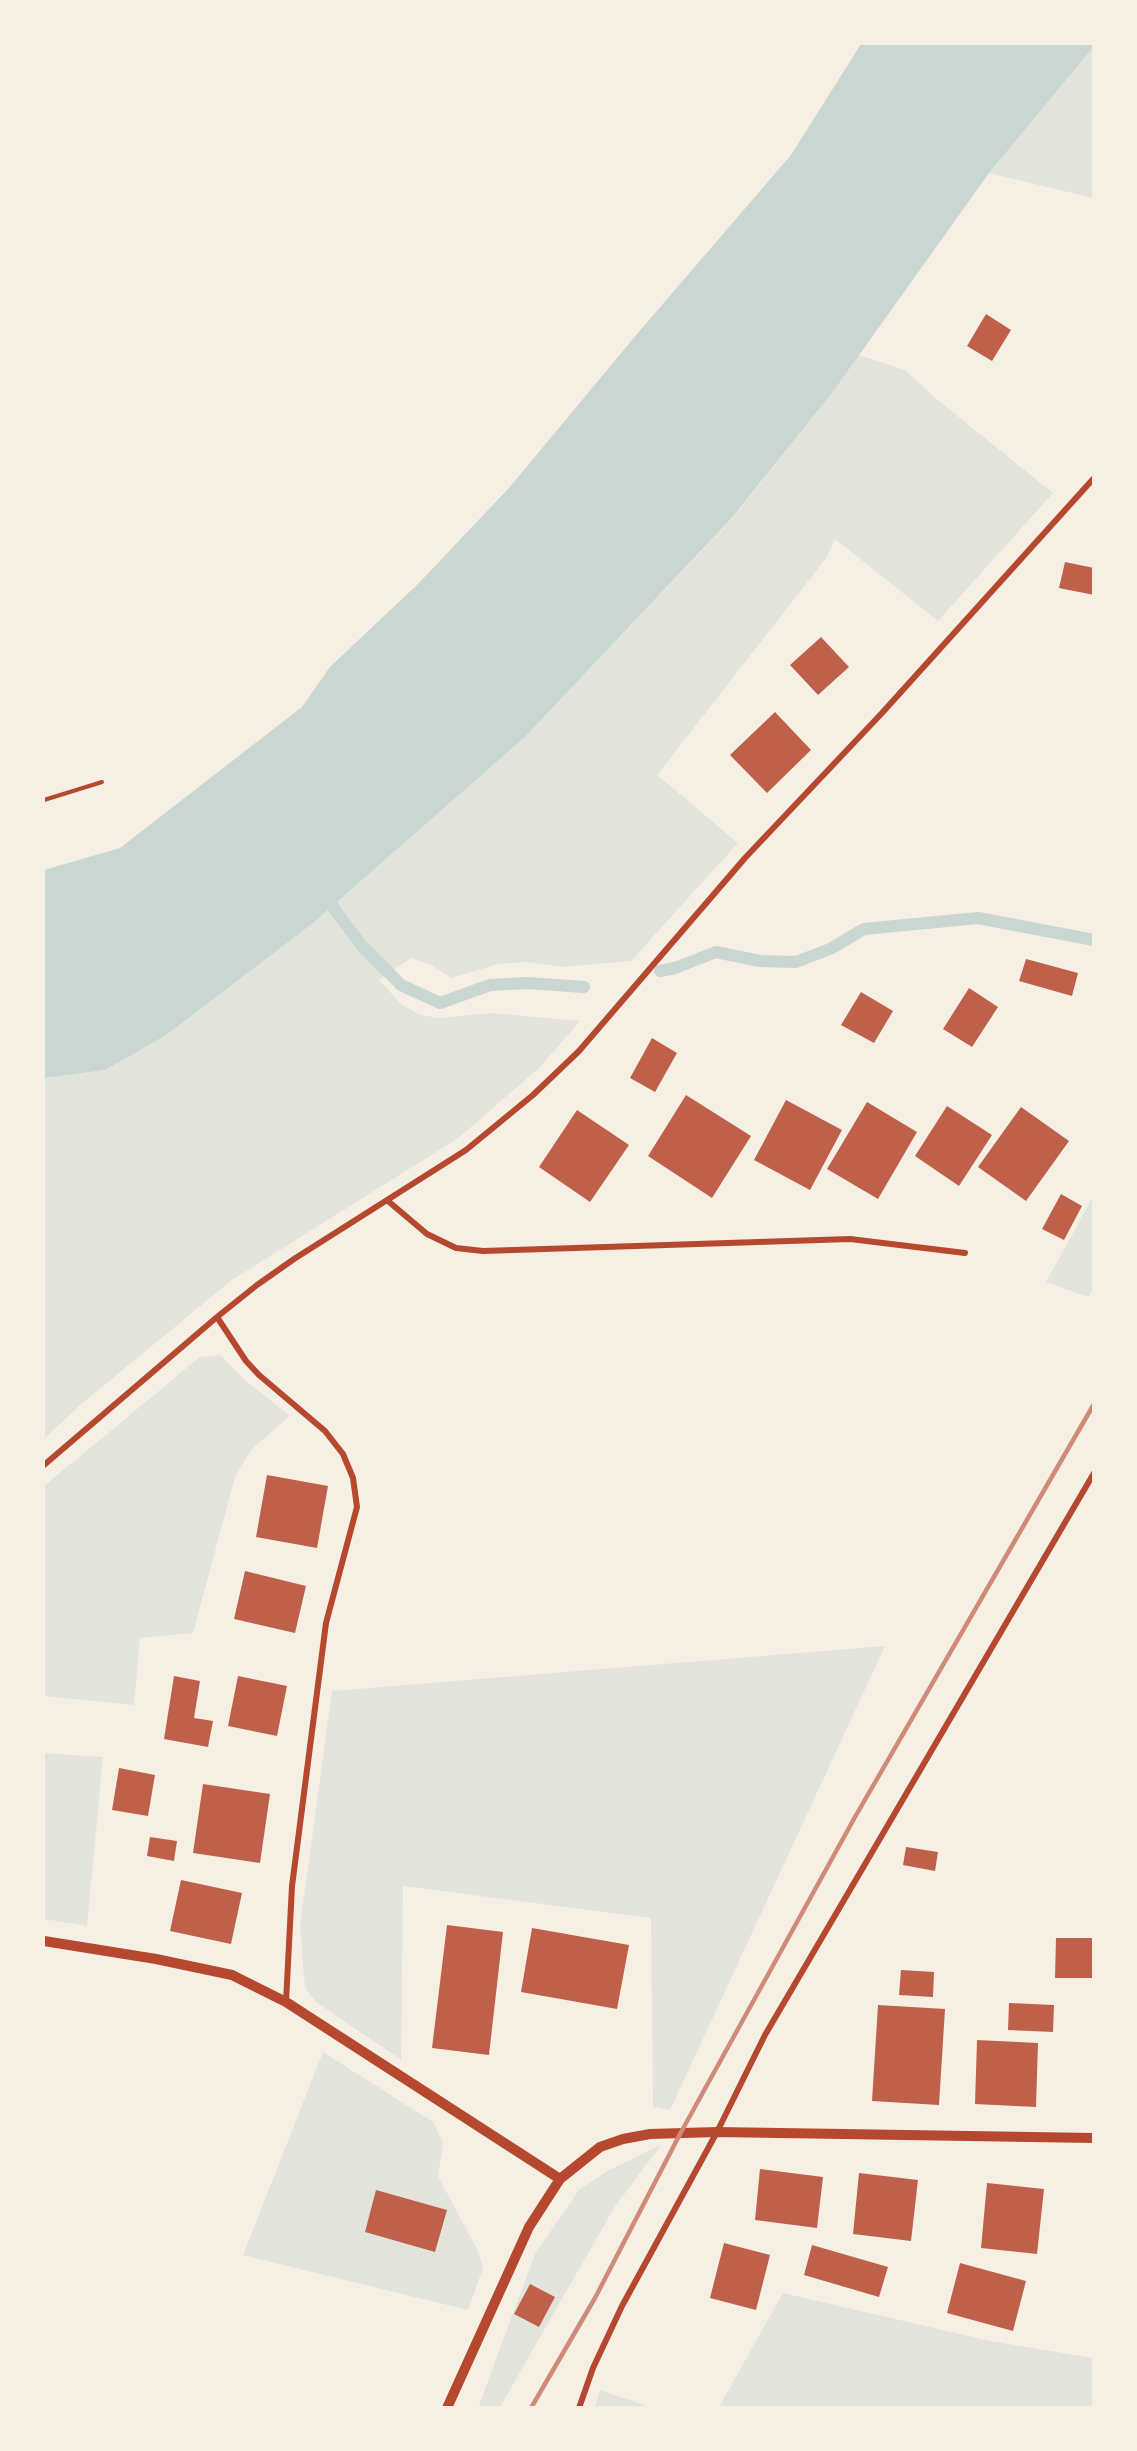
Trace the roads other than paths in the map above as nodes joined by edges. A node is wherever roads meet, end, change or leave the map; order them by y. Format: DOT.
graph roads {
  1 [pos="1094,478"];
  2 [pos="388,1201"];
  3 [pos="965,1253"];
  4 [pos="217,1317"];
  5 [pos="44,1465"];
  6 [pos="1094,1473"];
  7 [pos="44,1941"];
  8 [pos="286,2002"];
  9 [pos="717,2132"];
  10 [pos="1094,2138"];
  11 [pos="561,2179"];
  12 [pos="447,2408"];
  13 [pos="579,2408"];
  1 -- 2 [label="street"];
  2 -- 3 [label="street"];
  2 -- 4 [label="street"];
  4 -- 5 [label="street"];
  4 -- 8 [label="street"];
  6 -- 9 [label="street"];
  7 -- 8 [label="street"];
  8 -- 11 [label="street"];
  9 -- 10 [label="street"];
  9 -- 11 [label="street"];
  9 -- 13 [label="street"];
  11 -- 12 [label="street"];
}
